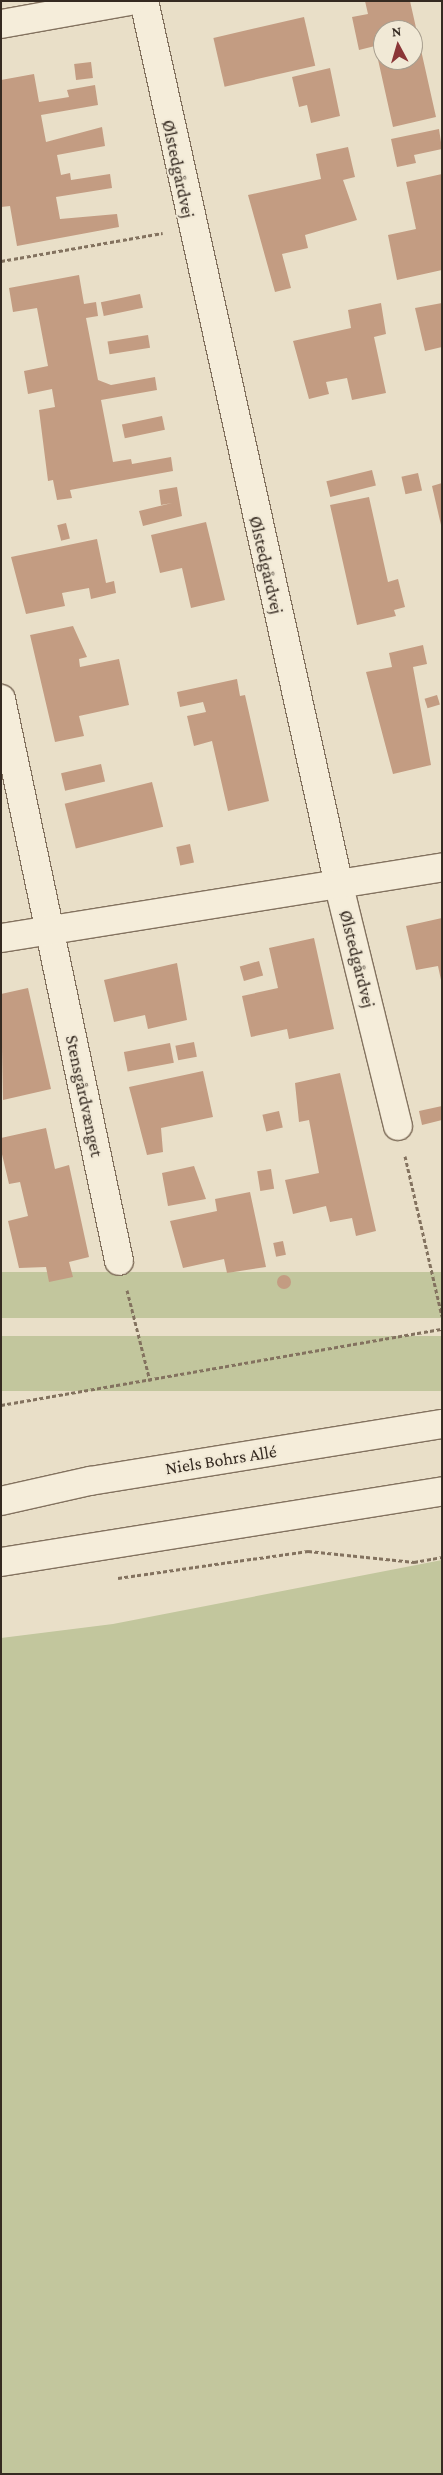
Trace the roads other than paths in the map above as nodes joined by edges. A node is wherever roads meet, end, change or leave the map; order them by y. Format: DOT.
graph roads {
  1 [pos="130,1"];
  2 [pos="144,1"];
  3 [pos="1,24"];
  4 [pos="1,698"];
  5 [pos="442,867"];
  6 [pos="339,886"];
  7 [pos="50,931"];
  8 [pos="1,938"];
  9 [pos="398,1126"];
  10 [pos="118,1261"];
  11 [pos="442,1424"];
  12 [pos="442,1491"];
  13 [pos="1,1500"];
  14 [pos="1,1562"];
  1 -- 3 [label="street"];
  2 -- 6 [label="street, Ølstedgårdvej"];
  4 -- 7 [label="street, Stensgårdvænget"];
  5 -- 6 [label="street"];
  6 -- 7 [label="street"];
  6 -- 9 [label="street, Ølstedgårdvej"];
  7 -- 8 [label="street"];
  7 -- 10 [label="street, Stensgårdvænget"];
  11 -- 13 [label="street, Niels Bohrs Allé"];
  12 -- 14 [label="street"];
}
